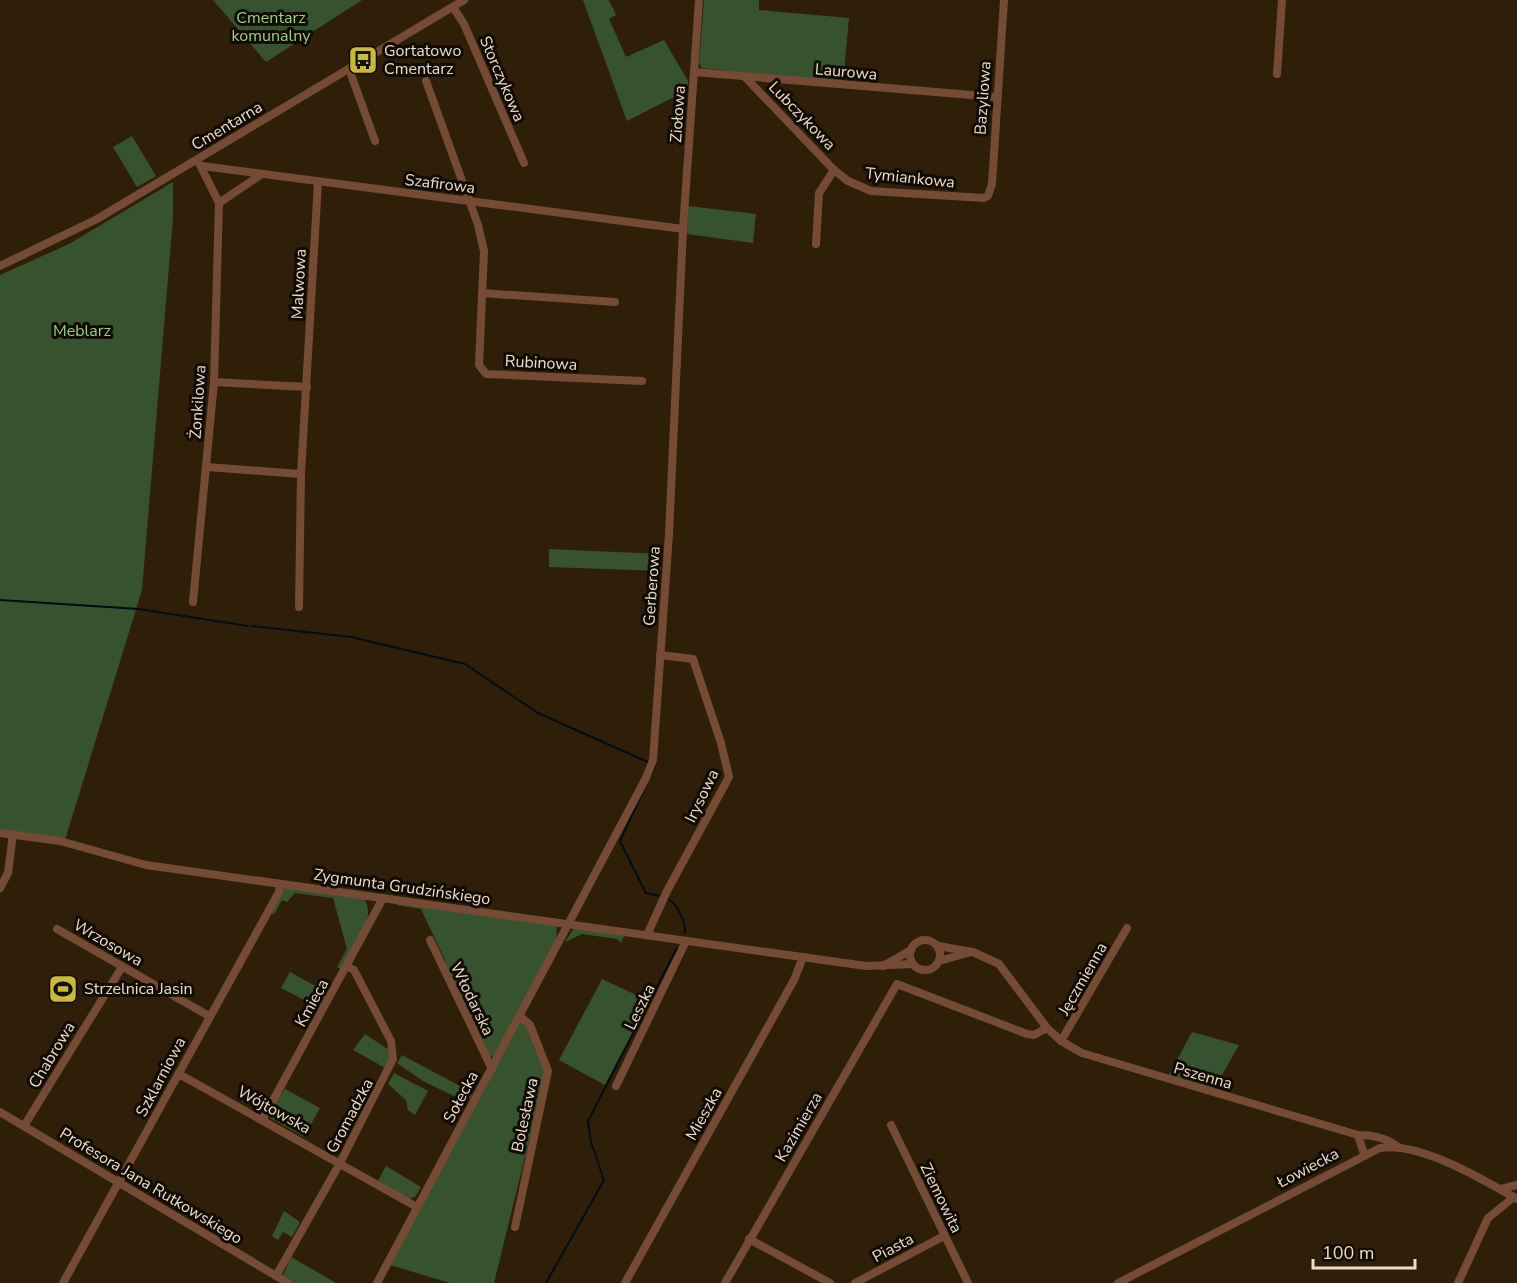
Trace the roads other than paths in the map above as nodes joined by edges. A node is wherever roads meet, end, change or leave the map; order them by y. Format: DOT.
graph roads {
  1 [pos="464,0"];
  2 [pos="699,0"];
  3 [pos="1004,0"];
  4 [pos="1282,0"];
  5 [pos="453,7"];
  6 [pos="349,69"];
  7 [pos="694,72"];
  8 [pos="1277,74"];
  9 [pos="745,77"];
  10 [pos="426,81"];
  11 [pos="996,97"];
  12 [pos="375,141"];
  13 [pos="199,163"];
  14 [pos="524,163"];
  15 [pos="834,170"];
  16 [pos="262,174"];
  17 [pos="318,182"];
  18 [pos="988,196"];
  19 [pos="469,201"];
  20 [pos="219,203"];
  21 [pos="683,229"];
  22 [pos="816,244"];
  23 [pos="0,266"];
  24 [pos="482,293"];
  25 [pos="615,302"];
  26 [pos="642,381"];
  27 [pos="214,382"];
  28 [pos="307,387"];
  29 [pos="207,467"];
  30 [pos="301,474"];
  31 [pos="193,602"];
  32 [pos="299,607"];
  33 [pos="660,655"];
  34 [pos="0,833"];
  35 [pos="14,834"];
  36 [pos="280,884"];
  37 [pos="0,888"];
  38 [pos="383,898"];
  39 [pos="568,924"];
  40 [pos="1127,928"];
  41 [pos="57,929"];
  42 [pos="647,935"];
  43 [pos="430,940"];
  44 [pos="686,941"];
  45 [pos="938,946"];
  46 [pos="910,950"];
  47 [pos="973,952"];
  48 [pos="803,957"];
  49 [pos="939,961"];
  50 [pos="913,964"];
  51 [pos="122,966"];
  52 [pos="882,966"];
  53 [pos="348,967"];
  54 [pos="209,1016"];
  55 [pos="520,1016"];
  56 [pos="1047,1028"];
  57 [pos="1061,1041"];
  58 [pos="492,1069"];
  59 [pos="179,1074"];
  60 [pos="616,1086"];
  61 [pos="0,1112"];
  62 [pos="263,1119"];
  63 [pos="891,1125"];
  64 [pos="24,1126"];
  65 [pos="1363,1135"];
  66 [pos="1398,1147"];
  67 [pos="1373,1150"];
  68 [pos="1364,1154"];
  69 [pos="340,1163"];
  70 [pos="119,1182"];
  71 [pos="1517,1185"];
  72 [pos="1500,1190"];
  73 [pos="1515,1198"];
  74 [pos="417,1207"];
  75 [pos="515,1227"];
  76 [pos="944,1236"];
  77 [pos="749,1239"];
  78 [pos="276,1276"];
  79 [pos="63,1283"];
  80 [pos="288,1283"];
  81 [pos="377,1283"];
  82 [pos="625,1283"];
  83 [pos="725,1283"];
  84 [pos="830,1283"];
  85 [pos="855,1283"];
  86 [pos="968,1283"];
  87 [pos="1118,1283"];
  88 [pos="1458,1283"];
  1 -- 5 [label="street, Cmentarna"];
  2 -- 7 [label="street, Ziołowa"];
  3 -- 11 [label="street, Bazyliowa"];
  4 -- 8 [label="street"];
  5 -- 6 [label="street, Cmentarna"];
  5 -- 14 [label="street, Storczykowa"];
  6 -- 12 [label="street"];
  6 -- 13 [label="street, Cmentarna"];
  7 -- 9 [label="street, Laurowa"];
  7 -- 21 [label="street, Ziołowa"];
  9 -- 11 [label="street, Laurowa"];
  9 -- 15 [label="street, Lubczykowa"];
  10 -- 19 [label="street, Rubinowa"];
  11 -- 18 [label="street, Bazyliowa"];
  13 -- 16 [label="street, Szafirowa"];
  13 -- 20 [label="street, Żonkilowa"];
  13 -- 23 [label="street, Cmentarna"];
  15 -- 18 [label="street, Tymiankowa"];
  15 -- 22 [label="street, Lubczykowa"];
  16 -- 17 [label="street, Szafirowa"];
  16 -- 20 [label="street"];
  17 -- 19 [label="street, Szafirowa"];
  17 -- 28 [label="street, Malwowa"];
  19 -- 21 [label="street, Szafirowa"];
  19 -- 24 [label="street, Rubinowa"];
  20 -- 27 [label="street, Żonkilowa"];
  21 -- 33 [label="street, Gerberowa"];
  24 -- 25 [label="street"];
  24 -- 26 [label="street, Rubinowa"];
  27 -- 28 [label="street"];
  27 -- 29 [label="street, Żonkilowa"];
  28 -- 30 [label="street, Malwowa"];
  29 -- 30 [label="street"];
  29 -- 31 [label="street, Żonkilowa"];
  30 -- 32 [label="street, Malwowa"];
  33 -- 39 [label="street, Gerberowa"];
  33 -- 42 [label="street, Irysowa"];
  34 -- 35 [label="street, Zygmunta Grudzińskiego"];
  35 -- 36 [label="street, Zygmunta Grudzińskiego"];
  35 -- 37 [label="street"];
  36 -- 38 [label="street, Zygmunta Grudzińskiego"];
  36 -- 54 [label="street, Szklarniowa"];
  38 -- 39 [label="street, Zygmunta Grudzińskiego"];
  38 -- 53 [label="street, Kmieca"];
  39 -- 42 [label="street, Zygmunta Grudzińskiego"];
  39 -- 55 [label="street, Sołecka"];
  40 -- 57 [label="street, Jęczmienna"];
  41 -- 51 [label="street, Wrzosowa"];
  42 -- 44 [label="street, Zygmunta Grudzińskiego"];
  43 -- 58 [label="street, Włodarska"];
  44 -- 48 [label="street, Zygmunta Grudzińskiego"];
  44 -- 60 [label="street, Leszka"];
  45 -- 46 [label="street, Pszenna"];
  45 -- 47 [label="street, Pszenna"];
  45 -- 49 [label="street"];
  46 -- 50 [label="street"];
  46 -- 52 [label="street, Pszenna"];
  47 -- 49 [label="street"];
  47 -- 56 [label="street, Pszenna"];
  48 -- 52 [label="street"];
  48 -- 82 [label="street, Mieszka"];
  49 -- 50 [label="street"];
  50 -- 52 [label="street"];
  51 -- 54 [label="street, Wrzosowa"];
  51 -- 64 [label="street, Chabrowa"];
  53 -- 62 [label="street, Kmieca"];
  53 -- 69 [label="street, Gromadzka"];
  54 -- 59 [label="street, Szklarniowa"];
  55 -- 58 [label="street, Sołecka"];
  55 -- 75 [label="street, Bolesława"];
  56 -- 57 [label="street, Pszenna"];
  56 -- 77 [label="street, Kazimierza"];
  57 -- 65 [label="street, Pszenna"];
  58 -- 74 [label="street, Sołecka"];
  59 -- 62 [label="street, Wójtowska"];
  59 -- 70 [label="street, Szklarniowa"];
  61 -- 64 [label="street, Profesora Jana Rutkowskiego"];
  62 -- 69 [label="street, Wójtowska"];
  63 -- 76 [label="street, Ziemowita"];
  64 -- 70 [label="street, Profesora Jana Rutkowskiego"];
  65 -- 66 [label="street, Pszenna"];
  65 -- 67 [label="street"];
  65 -- 68 [label="street"];
  66 -- 67 [label="street, Łowiecka"];
  66 -- 72 [label="street, Łowiecka"];
  67 -- 68 [label="street, Łowiecka"];
  68 -- 87 [label="street, Łowiecka"];
  69 -- 74 [label="street, Wójtowska"];
  69 -- 78 [label="street, Gromadzka"];
  70 -- 78 [label="street, Profesora Jana Rutkowskiego"];
  70 -- 79 [label="street, Szklarniowa"];
  71 -- 72 [label="street"];
  72 -- 73 [label="street, Łowiecka"];
  73 -- 88 [label="street"];
  74 -- 81 [label="street, Sołecka"];
  76 -- 85 [label="street, Piasta"];
  76 -- 86 [label="street, Ziemowita"];
  77 -- 83 [label="street, Kazimierza"];
  77 -- 84 [label="street"];
  78 -- 80 [label="street, Profesora Jana Rutkowskiego"];
}
